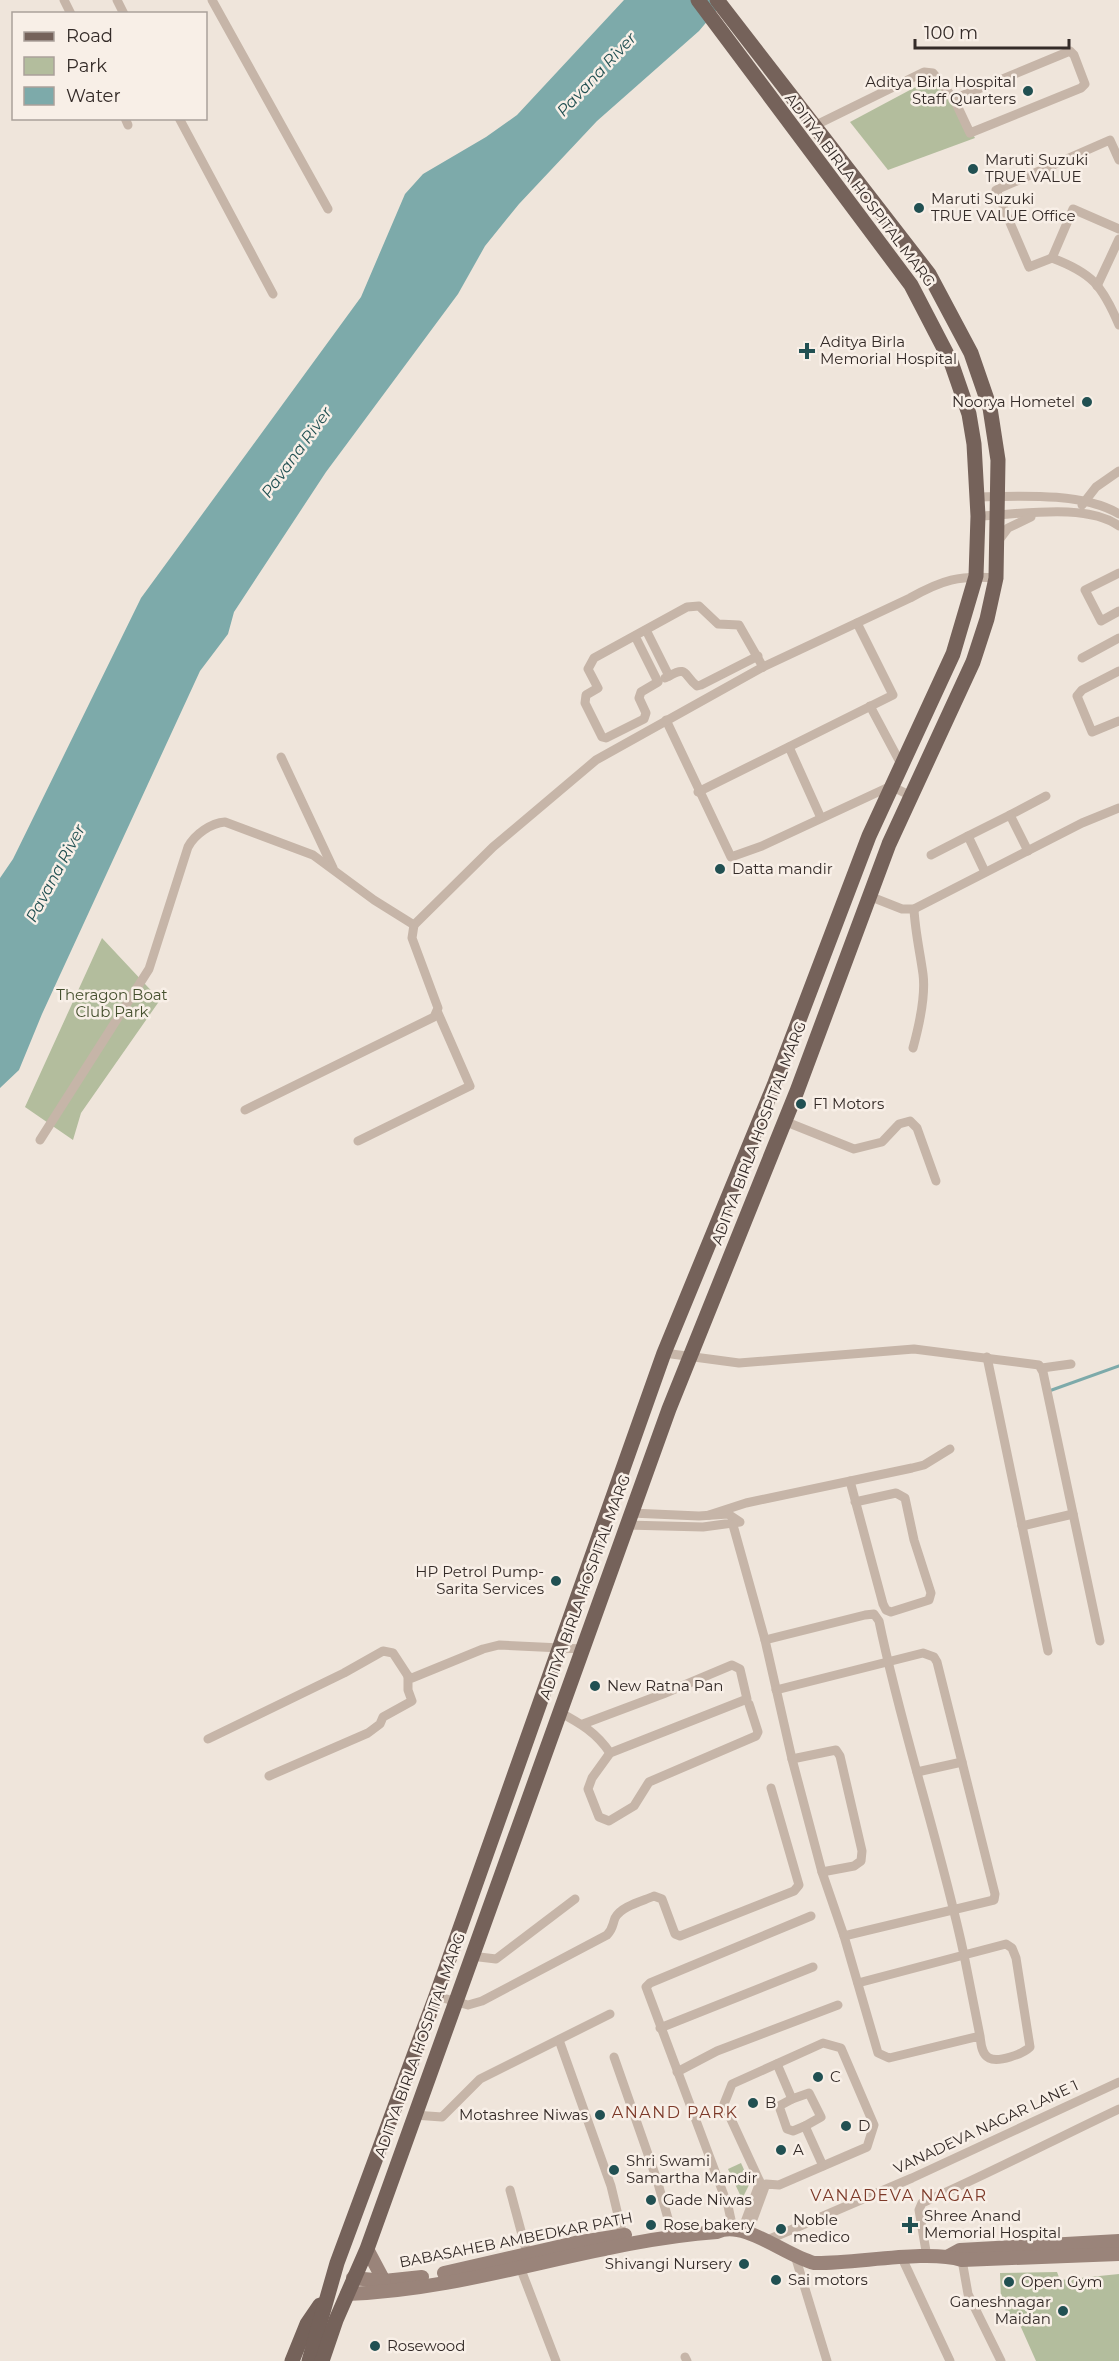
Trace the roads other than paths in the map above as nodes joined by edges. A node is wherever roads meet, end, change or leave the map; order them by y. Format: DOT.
graph roads {
  1 [pos="212,0"];
  2 [pos="698,0"];
  3 [pos="717,0"];
  4 [pos="734,35"];
  5 [pos="751,44"];
  6 [pos="738,54"];
  7 [pos="954,99"];
  8 [pos="180,120"];
  9 [pos="816,125"];
  10 [pos="1119,160"];
  11 [pos="328,209"];
  12 [pos="1119,229"];
  13 [pos="1119,239"];
  14 [pos="1052,258"];
  15 [pos="1097,285"];
  16 [pos="273,294"];
  17 [pos="1119,323"];
  18 [pos="1119,471"];
  19 [pos="976,497"];
  20 [pos="997,497"];
  21 [pos="1083,501"];
  22 [pos="1079,513"];
  23 [pos="1041,514"];
  24 [pos="1119,514"];
  25 [pos="978,516"];
  26 [pos="998,516"];
  27 [pos="1119,526"];
  28 [pos="998,542"];
  29 [pos="1119,573"];
  30 [pos="976,576"];
  31 [pos="996,578"];
  32 [pos="1119,611"];
  33 [pos="857,623"];
  34 [pos="646,630"];
  35 [pos="635,636"];
  36 [pos="1119,638"];
  37 [pos="758,656"];
  38 [pos="1082,658"];
  39 [pos="763,667"];
  40 [pos="1119,671"];
  41 [pos="669,676"];
  42 [pos="658,682"];
  43 [pos="870,706"];
  44 [pos="666,720"];
  45 [pos="1119,721"];
  46 [pos="789,747"];
  47 [pos="281,757"];
  48 [pos="901,764"];
  49 [pos="891,786"];
  50 [pos="698,792"];
  51 [pos="911,796"];
  52 [pos="1046,796"];
  53 [pos="1119,808"];
  54 [pos="1010,815"];
  55 [pos="821,818"];
  56 [pos="968,836"];
  57 [pos="1028,851"];
  58 [pos="931,855"];
  59 [pos="334,870"];
  60 [pos="985,872"];
  61 [pos="868,896"];
  62 [pos="914,909"];
  63 [pos="414,925"];
  64 [pos="438,1013"];
  65 [pos="913,1048"];
  66 [pos="775,1083"];
  67 [pos="796,1091"];
  68 [pos="244,1110"];
  69 [pos="784,1121"];
  70 [pos="40,1140"];
  71 [pos="358,1141"];
  72 [pos="936,1180"];
  73 [pos="714,1233"];
  74 [pos="736,1240"];
  75 [pos="664,1353"];
  76 [pos="690,1356"];
  77 [pos="987,1357"];
  78 [pos="1071,1364"];
  79 [pos="1042,1368"];
  80 [pos="950,1449"];
  81 [pos="850,1481"];
  82 [pos="855,1502"];
  83 [pos="1073,1514"];
  84 [pos="709,1515"];
  85 [pos="628,1519"];
  86 [pos="733,1525"];
  87 [pos="710,1527"];
  88 [pos="1022,1527"];
  89 [pos="765,1640"];
  90 [pos="1100,1641"];
  91 [pos="559,1647"];
  92 [pos="582,1649"];
  93 [pos="1048,1652"];
  94 [pos="888,1663"];
  95 [pos="408,1676"];
  96 [pos="776,1690"];
  97 [pos="749,1704"];
  98 [pos="559,1712"];
  99 [pos="583,1724"];
  100 [pos="208,1739"];
  101 [pos="610,1752"];
  102 [pos="792,1759"];
  103 [pos="962,1762"];
  104 [pos="917,1772"];
  105 [pos="269,1776"];
  106 [pos="771,1788"];
  107 [pos="822,1872"];
  108 [pos="575,1899"];
  109 [pos="955,1910"];
  110 [pos="811,1916"];
  111 [pos="844,1936"];
  112 [pos="964,1955"];
  113 [pos="471,1956"];
  114 [pos="813,1966"];
  115 [pos="858,1983"];
  116 [pos="436,1996"];
  117 [pos="455,2001"];
  118 [pos="838,2005"];
  119 [pos="610,2014"];
  120 [pos="660,2028"];
  121 [pos="980,2036"];
  122 [pos="559,2040"];
  123 [pos="614,2057"];
  124 [pos="777,2064"];
  125 [pos="677,2072"];
  126 [pos="1119,2082"];
  127 [pos="792,2099"];
  128 [pos="1119,2109"];
  129 [pos="414,2115"];
  130 [pos="805,2126"];
  131 [pos="823,2166"];
  132 [pos="510,2190"];
  133 [pos="736,2230"];
  134 [pos="672,2232"];
  135 [pos="623,2240"];
  136 [pos="765,2241"];
  137 [pos="1119,2241"];
  138 [pos="367,2249"];
  139 [pos="1119,2254"];
  140 [pos="927,2257"];
  141 [pos="956,2258"];
  142 [pos="796,2259"];
  143 [pos="902,2259"];
  144 [pos="526,2262"];
  145 [pos="353,2278"];
  146 [pos="384,2281"];
  147 [pos="328,2294"];
  148 [pos="347,2294"];
  149 [pos="328,2339"];
  150 [pos="292,2361"];
  151 [pos="309,2361"];
  152 [pos="321,2361"];
  153 [pos="330,2361"];
  154 [pos="556,2361"];
  155 [pos="827,2361"];
  156 [pos="950,2361"];
  157 [pos="1001,2361"];
  1 -- 11 [label="street"];
  2 -- 4 [label="main road"];
  3 -- 4 [label="main road"];
  4 -- 5 [label="main road, ADITYA BIRLA HOSPITAL MARG"];
  4 -- 6 [label="main road, ADITYA BIRLA HOSPITAL MARG"];
  5 -- 6 [label="main road"];
  5 -- 9 [label="main road, ADITYA BIRLA HOSPITAL MARG"];
  6 -- 19 [label="main road, ADITYA BIRLA HOSPITAL MARG"];
  7 -- 7 [label="street"];
  7 -- 9 [label="street"];
  8 -- 16 [label="street"];
  9 -- 20 [label="main road, ADITYA BIRLA HOSPITAL MARG"];
  10 -- 14 [label="street"];
  12 -- 14 [label="street"];
  13 -- 15 [label="street"];
  14 -- 15 [label="street"];
  15 -- 17 [label="street"];
  18 -- 21 [label="street"];
  19 -- 20 [label="street"];
  19 -- 25 [label="main road, ADITYA BIRLA HOSPITAL MARG"];
  20 -- 21 [label="street"];
  20 -- 26 [label="main road, ADITYA BIRLA HOSPITAL MARG"];
  21 -- 22 [label="street"];
  21 -- 24 [label="street"];
  22 -- 23 [label="street"];
  22 -- 27 [label="street"];
  23 -- 26 [label="street"];
  23 -- 28 [label="street"];
  25 -- 26 [label="street"];
  25 -- 30 [label="main road, ADITYA BIRLA HOSPITAL MARG"];
  26 -- 28 [label="main road, ADITYA BIRLA HOSPITAL MARG"];
  28 -- 31 [label="main road, ADITYA BIRLA HOSPITAL MARG"];
  29 -- 32 [label="street"];
  30 -- 31 [label="street"];
  30 -- 33 [label="street"];
  30 -- 48 [label="main road, ADITYA BIRLA HOSPITAL MARG"];
  31 -- 51 [label="main road, ADITYA BIRLA HOSPITAL MARG"];
  33 -- 39 [label="street"];
  33 -- 43 [label="street"];
  34 -- 35 [label="street"];
  34 -- 37 [label="street"];
  34 -- 41 [label="street"];
  35 -- 42 [label="street"];
  35 -- 42 [label="street"];
  36 -- 38 [label="street"];
  37 -- 39 [label="street"];
  37 -- 41 [label="street"];
  39 -- 44 [label="street"];
  40 -- 45 [label="street"];
  41 -- 42 [label="street"];
  43 -- 46 [label="street"];
  43 -- 48 [label="street"];
  44 -- 50 [label="street"];
  44 -- 63 [label="street"];
  46 -- 50 [label="street"];
  46 -- 55 [label="street"];
  47 -- 59 [label="street"];
  48 -- 49 [label="main road, ADITYA BIRLA HOSPITAL MARG"];
  49 -- 51 [label="street"];
  49 -- 55 [label="street"];
  49 -- 66 [label="main road, ADITYA BIRLA HOSPITAL MARG"];
  50 -- 55 [label="street"];
  51 -- 61 [label="main road, ADITYA BIRLA HOSPITAL MARG"];
  52 -- 54 [label="street"];
  53 -- 57 [label="street"];
  54 -- 56 [label="street"];
  54 -- 57 [label="street"];
  56 -- 58 [label="street"];
  56 -- 60 [label="street"];
  57 -- 60 [label="street"];
  59 -- 63 [label="street"];
  59 -- 70 [label="street"];
  60 -- 62 [label="street"];
  61 -- 62 [label="street"];
  61 -- 67 [label="main road, ADITYA BIRLA HOSPITAL MARG"];
  62 -- 65 [label="street"];
  63 -- 64 [label="street"];
  64 -- 68 [label="street"];
  64 -- 71 [label="street"];
  66 -- 67 [label="main road"];
  66 -- 73 [label="main road, ADITYA BIRLA HOSPITAL MARG"];
  67 -- 69 [label="main road, ADITYA BIRLA HOSPITAL MARG"];
  69 -- 72 [label="street"];
  69 -- 74 [label="main road, ADITYA BIRLA HOSPITAL MARG"];
  73 -- 74 [label="main road"];
  73 -- 75 [label="main road, ADITYA BIRLA HOSPITAL MARG"];
  74 -- 76 [label="main road, ADITYA BIRLA HOSPITAL MARG"];
  75 -- 76 [label="street"];
  75 -- 91 [label="main road, ADITYA BIRLA HOSPITAL MARG"];
  76 -- 77 [label="street"];
  76 -- 85 [label="main road, ADITYA BIRLA HOSPITAL MARG"];
  77 -- 79 [label="street"];
  77 -- 88 [label="street"];
  78 -- 79 [label="street"];
  79 -- 83 [label="street"];
  80 -- 81 [label="street"];
  81 -- 82 [label="street"];
  81 -- 84 [label="street"];
  82 -- 82 [label="street"];
  83 -- 88 [label="street"];
  83 -- 90 [label="street"];
  84 -- 85 [label="street"];
  84 -- 86 [label="street"];
  84 -- 87 [label="street"];
  85 -- 87 [label="street"];
  85 -- 92 [label="main road, ADITYA BIRLA HOSPITAL MARG"];
  86 -- 87 [label="street"];
  86 -- 89 [label="street"];
  88 -- 93 [label="street"];
  89 -- 94 [label="street"];
  89 -- 96 [label="street"];
  91 -- 92 [label="street"];
  91 -- 95 [label="street"];
  91 -- 116 [label="main road, ADITYA BIRLA HOSPITAL MARG"];
  92 -- 98 [label="main road, ADITYA BIRLA HOSPITAL MARG"];
  94 -- 96 [label="street"];
  94 -- 103 [label="street"];
  94 -- 104 [label="street"];
  95 -- 100 [label="street"];
  95 -- 105 [label="street"];
  96 -- 102 [label="street"];
  97 -- 101 [label="street"];
  98 -- 99 [label="street"];
  98 -- 113 [label="main road, ADITYA BIRLA HOSPITAL MARG"];
  99 -- 101 [label="street"];
  99 -- 101 [label="street"];
  102 -- 107 [label="street"];
  102 -- 107 [label="street"];
  103 -- 104 [label="street"];
  103 -- 109 [label="street"];
  104 -- 109 [label="street"];
  106 -- 117 [label="street"];
  107 -- 111 [label="street"];
  108 -- 113 [label="street"];
  109 -- 111 [label="street"];
  109 -- 112 [label="street"];
  110 -- 120 [label="street"];
  111 -- 115 [label="street"];
  112 -- 115 [label="street"];
  112 -- 121 [label="street"];
  112 -- 121 [label="street"];
  113 -- 117 [label="main road, ADITYA BIRLA HOSPITAL MARG"];
  114 -- 120 [label="street"];
  115 -- 121 [label="street"];
  116 -- 117 [label="street"];
  116 -- 147 [label="main road, ADITYA BIRLA HOSPITAL MARG"];
  117 -- 129 [label="main road, ADITYA BIRLA HOSPITAL MARG"];
  118 -- 125 [label="street"];
  119 -- 122 [label="street"];
  120 -- 125 [label="street"];
  122 -- 129 [label="street"];
  122 -- 135 [label="street"];
  123 -- 134 [label="street"];
  124 -- 127 [label="street"];
  124 -- 131 [label="street"];
  124 -- 133 [label="street"];
  125 -- 133 [label="street"];
  126 -- 136 [label="street, VANADEVA NAGAR LANE 1"];
  127 -- 130 [label="street"];
  127 -- 130 [label="street"];
  128 -- 140 [label="street"];
  129 -- 138 [label="main road, ADITYA BIRLA HOSPITAL MARG"];
  130 -- 131 [label="street"];
  131 -- 133 [label="street"];
  132 -- 144 [label="street"];
  133 -- 134 [label="street, BABASAHEB AMBEDKAR PATH"];
  133 -- 136 [label="street"];
  134 -- 135 [label="street, BABASAHEB AMBEDKAR PATH"];
  135 -- 144 [label="street, BABASAHEB AMBEDKAR PATH"];
  136 -- 142 [label="street"];
  137 -- 141 [label="street"];
  138 -- 145 [label="main road, ADITYA BIRLA HOSPITAL MARG"];
  138 -- 146 [label="street, BABASAHEB AMBEDKAR PATH"];
  139 -- 141 [label="street"];
  140 -- 141 [label="street"];
  140 -- 143 [label="street"];
  141 -- 157 [label="street"];
  142 -- 143 [label="street"];
  142 -- 155 [label="street"];
  143 -- 156 [label="street"];
  144 -- 146 [label="street, BABASAHEB AMBEDKAR PATH"];
  144 -- 148 [label="street, BABASAHEB AMBEDKAR PATH"];
  144 -- 154 [label="street"];
  145 -- 146 [label="street"];
  145 -- 148 [label="main road, ADITYA BIRLA HOSPITAL MARG"];
  147 -- 150 [label="main road"];
  147 -- 151 [label="main road, ADITYA BIRLA HOSPITAL MARG"];
  148 -- 149 [label="main road, ADITYA BIRLA HOSPITAL MARG"];
  149 -- 152 [label="main road, ADITYA BIRLA HOSPITAL MARG"];
  149 -- 153 [label="main road"];
}
